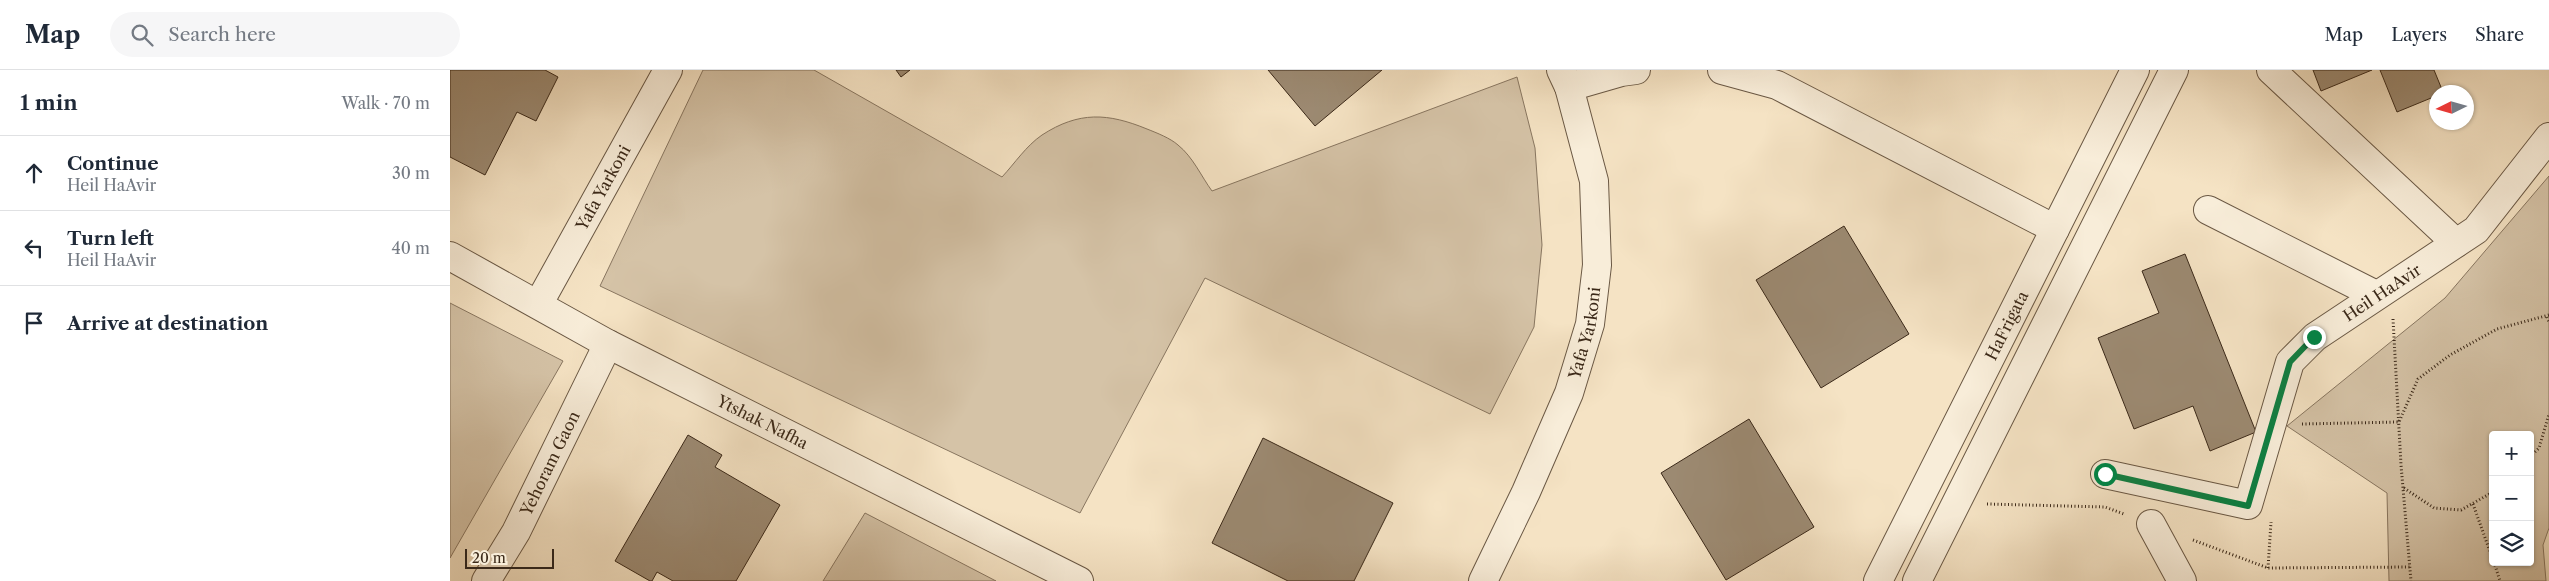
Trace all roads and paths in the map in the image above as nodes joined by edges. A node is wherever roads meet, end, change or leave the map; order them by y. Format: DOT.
graph roads {
  1 [pos="668,70"];
  2 [pos="1636,70"];
  3 [pos="1722,70"];
  4 [pos="2135,70"];
  5 [pos="2174,70"];
  6 [pos="2271,70"];
  7 [pos="1565,79"];
  8 [pos="2549,137"];
  9 [pos="2208,210"];
  10 [pos="2055,229"];
  11 [pos="2456,243"];
  12 [pos="450,256"];
  13 [pos="2384,289"];
  14 [pos="539,303"];
  15 [pos="2548,316"];
  16 [pos="2549,322"];
  17 [pos="608,344"];
  18 [pos="2549,414"];
  19 [pos="2399,422"];
  20 [pos="2270,425"];
  21 [pos="2534,453"];
  22 [pos="2105,474"];
  23 [pos="2403,488"];
  24 [pos="2489,494"];
  25 [pos="2473,504"];
  26 [pos="2151,524"];
  27 [pos="2489,550"];
  28 [pos="2495,566"];
  29 [pos="486,581"];
  30 [pos="1079,581"];
  31 [pos="1483,581"];
  32 [pos="1878,581"];
  33 [pos="1917,581"];
  34 [pos="2182,581"];
  35 [pos="2412,581"];
  36 [pos="2500,581"];
  1 -- 14 [label="street, Yafa Yarkoni"];
  2 -- 7 [label="street"];
  3 -- 10 [label="street"];
  4 -- 10 [label="street, HaFrigata"];
  5 -- 33 [label="street"];
  6 -- 11 [label="street"];
  7 -- 31 [label="street, Yafa Yarkoni"];
  8 -- 11 [label="street, Heil HaAvir"];
  9 -- 13 [label="street"];
  10 -- 32 [label="street, HaFrigata"];
  11 -- 13 [label="street, Heil HaAvir"];
  12 -- 14 [label="street, Ytshak Nafha"];
  13 -- 19 [label="path"];
  13 -- 20 [label="street, Heil HaAvir"];
  14 -- 17 [label="street, Ytshak Nafha"];
  15 -- 16 [label="path"];
  15 -- 19 [label="path"];
  17 -- 29 [label="street, Yehoram Gaon"];
  17 -- 30 [label="street, Ytshak Nafha"];
  18 -- 21 [label="path"];
  19 -- 20 [label="path"];
  19 -- 23 [label="path"];
  20 -- 22 [label="street, Heil HaAvir"];
  23 -- 25 [label="path"];
  23 -- 35 [label="path"];
  24 -- 25 [label="path"];
  25 -- 27 [label="path"];
  26 -- 34 [label="street"];
  28 -- 36 [label="path"];
}
